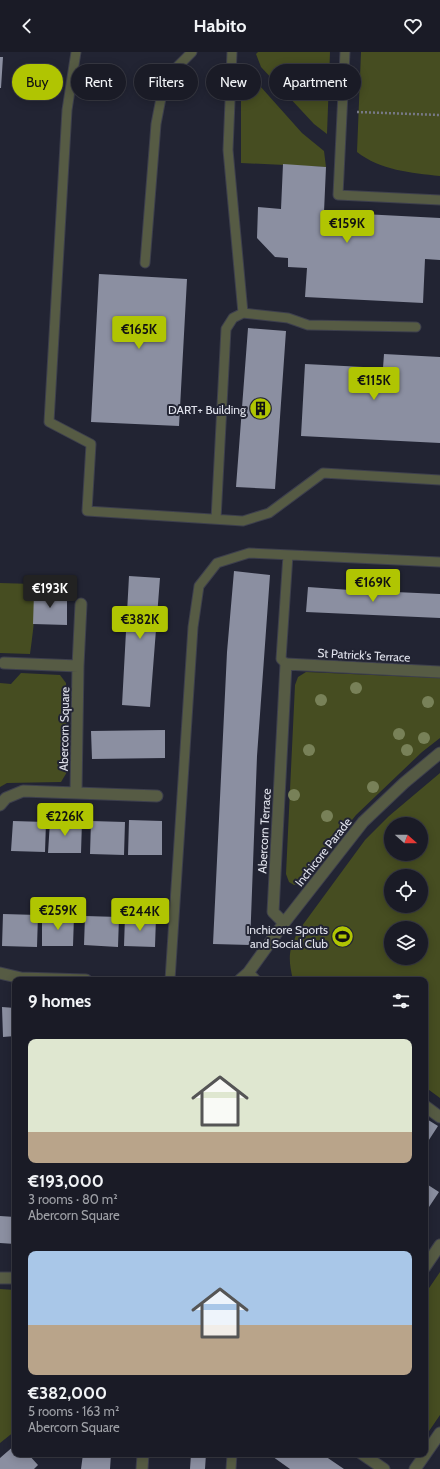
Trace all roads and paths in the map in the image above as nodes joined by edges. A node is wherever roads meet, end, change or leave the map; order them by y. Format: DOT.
graph roads {
  1 [pos="76,52"];
  2 [pos="192,52"];
  3 [pos="232,52"];
  4 [pos="344,52"];
  5 [pos="342,112"];
  6 [pos="440,115"];
  7 [pos="440,200"];
  8 [pos="145,263"];
  9 [pos="243,313"];
  10 [pos="416,327"];
  11 [pos="440,480"];
  12 [pos="216,519"];
  13 [pos="288,555"];
  14 [pos="440,562"];
  15 [pos="81,604"];
  16 [pos="4,663"];
  17 [pos="286,664"];
  18 [pos="78,666"];
  19 [pos="440,672"];
  20 [pos="440,753"];
  21 [pos="76,793"];
  22 [pos="157,796"];
  23 [pos="0,805"];
  24 [pos="284,923"];
  25 [pos="0,973"];
  26 [pos="17,977"];
  27 [pos="170,977"];
  28 [pos="249,977"];
  29 [pos="428,1108"];
  30 [pos="440,1117"];
  31 [pos="440,1245"];
  32 [pos="428,1263"];
  33 [pos="0,1278"];
  34 [pos="12,1278"];
  35 [pos="440,1433"];
  36 [pos="428,1450"];
  37 [pos="143,1457"];
  38 [pos="232,1457"];
  39 [pos="366,1457"];
  40 [pos="423,1457"];
  41 [pos="142,1469"];
  42 [pos="231,1469"];
  43 [pos="384,1469"];
  44 [pos="415,1469"];
  1 -- 12 [label="lane"];
  2 -- 8 [label="lane"];
  3 -- 9 [label="lane"];
  4 -- 5 [label="lane"];
  5 -- 6 [label="path"];
  5 -- 7 [label="lane"];
  9 -- 10 [label="lane"];
  9 -- 12 [label="lane"];
  11 -- 12 [label="lane"];
  13 -- 14 [label="lane"];
  13 -- 17 [label="lane"];
  13 -- 27 [label="lane"];
  15 -- 18 [label="street, Abercorn Square"];
  16 -- 18 [label="street"];
  17 -- 19 [label="street, St Patrick's Terrace"];
  17 -- 24 [label="street, Abercorn Terrace"];
  18 -- 21 [label="street, Abercorn Square"];
  20 -- 24 [label="street, Inchicore Parade"];
  21 -- 22 [label="street"];
  21 -- 23 [label="street"];
  24 -- 28 [label="street, Inchicore Parade"];
  25 -- 26 [label="street"];
  29 -- 30 [label="street"];
  31 -- 32 [label="street"];
  33 -- 34 [label="street"];
  35 -- 36 [label="street"];
  37 -- 41 [label="street"];
  38 -- 42 [label="lane"];
  39 -- 43 [label="street"];
  40 -- 44 [label="street"];
}
